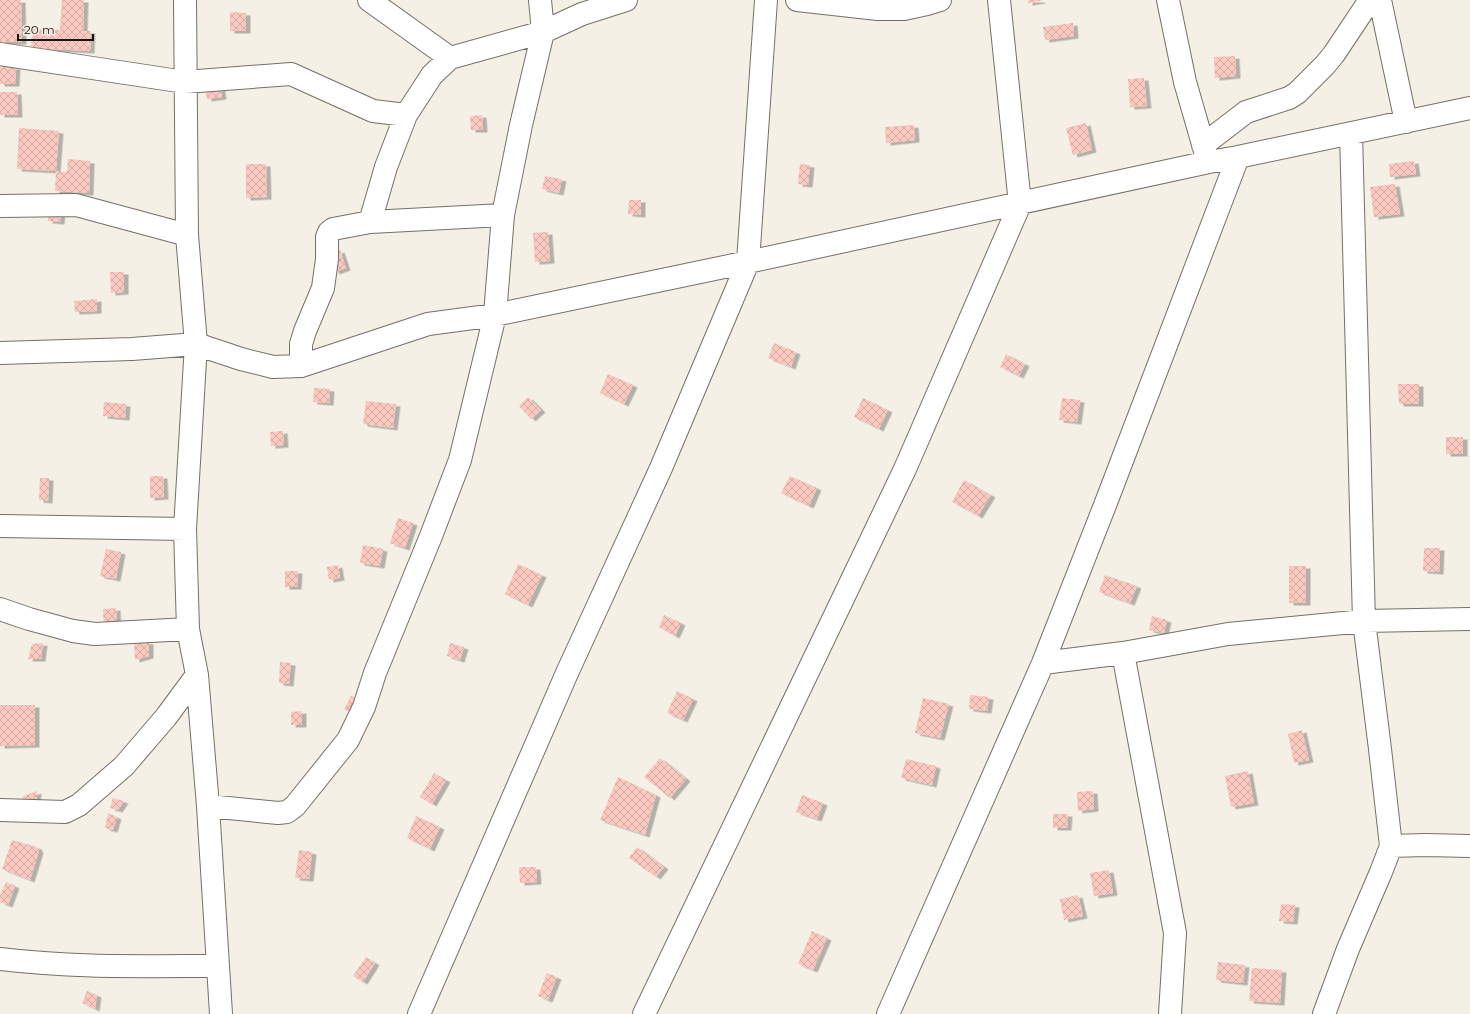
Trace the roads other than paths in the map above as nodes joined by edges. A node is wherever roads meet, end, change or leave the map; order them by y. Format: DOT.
graph roads {
  1 [pos="184,0"];
  2 [pos="370,0"];
  3 [pos="540,0"];
  4 [pos="626,0"];
  5 [pos="766,0"];
  6 [pos="797,0"];
  7 [pos="940,0"];
  8 [pos="1000,0"];
  9 [pos="1168,0"];
  10 [pos="1370,0"];
  11 [pos="1380,0"];
  12 [pos="544,32"];
  13 [pos="0,54"];
  14 [pos="450,58"];
  15 [pos="185,82"];
  16 [pos="1470,108"];
  17 [pos="406,115"];
  18 [pos="1406,122"];
  19 [pos="1352,133"];
  20 [pos="1206,153"];
  21 [pos="1238,157"];
  22 [pos="1020,204"];
  23 [pos="0,206"];
  24 [pos="503,215"];
  25 [pos="370,222"];
  26 [pos="187,235"];
  27 [pos="748,262"];
  28 [pos="495,315"];
  29 [pos="196,344"];
  30 [pos="0,354"];
  31 [pos="301,366"];
  32 [pos="0,526"];
  33 [pos="185,529"];
  34 [pos="0,609"];
  35 [pos="1470,619"];
  36 [pos="1364,621"];
  37 [pos="188,629"];
  38 [pos="1123,653"];
  39 [pos="1043,663"];
  40 [pos="197,675"];
  41 [pos="208,806"];
  42 [pos="0,810"];
  43 [pos="1391,846"];
  44 [pos="1470,846"];
  45 [pos="0,959"];
  46 [pos="218,966"];
  47 [pos="221,1014"];
  48 [pos="418,1014"];
  49 [pos="644,1014"];
  50 [pos="888,1014"];
  51 [pos="1170,1014"];
  52 [pos="1324,1014"];
  1 -- 15 [label="street"];
  2 -- 14 [label="street"];
  3 -- 12 [label="street"];
  4 -- 12 [label="street"];
  5 -- 27 [label="street"];
  6 -- 7 [label="street"];
  8 -- 22 [label="street"];
  9 -- 20 [label="street"];
  10 -- 20 [label="street"];
  11 -- 18 [label="street"];
  12 -- 14 [label="street"];
  12 -- 24 [label="street"];
  13 -- 15 [label="street"];
  14 -- 17 [label="street"];
  15 -- 17 [label="street"];
  15 -- 26 [label="street"];
  16 -- 18 [label="street"];
  17 -- 25 [label="street"];
  18 -- 19 [label="street"];
  19 -- 21 [label="street"];
  19 -- 36 [label="street"];
  20 -- 21 [label="street"];
  20 -- 22 [label="street"];
  21 -- 39 [label="street"];
  22 -- 27 [label="street"];
  22 -- 49 [label="street"];
  23 -- 26 [label="street"];
  24 -- 25 [label="street"];
  24 -- 28 [label="street"];
  25 -- 31 [label="street"];
  26 -- 29 [label="street"];
  27 -- 28 [label="street"];
  27 -- 48 [label="street"];
  28 -- 31 [label="street"];
  28 -- 41 [label="street"];
  29 -- 30 [label="street"];
  29 -- 31 [label="street"];
  29 -- 33 [label="street"];
  32 -- 33 [label="street"];
  33 -- 37 [label="street"];
  34 -- 37 [label="street"];
  35 -- 36 [label="street"];
  36 -- 38 [label="street"];
  36 -- 43 [label="street"];
  37 -- 40 [label="street"];
  38 -- 39 [label="street"];
  38 -- 51 [label="street"];
  39 -- 50 [label="street"];
  40 -- 41 [label="street"];
  40 -- 42 [label="street"];
  41 -- 46 [label="street"];
  43 -- 44 [label="street"];
  43 -- 52 [label="street"];
  45 -- 46 [label="street"];
  46 -- 47 [label="street"];
}
